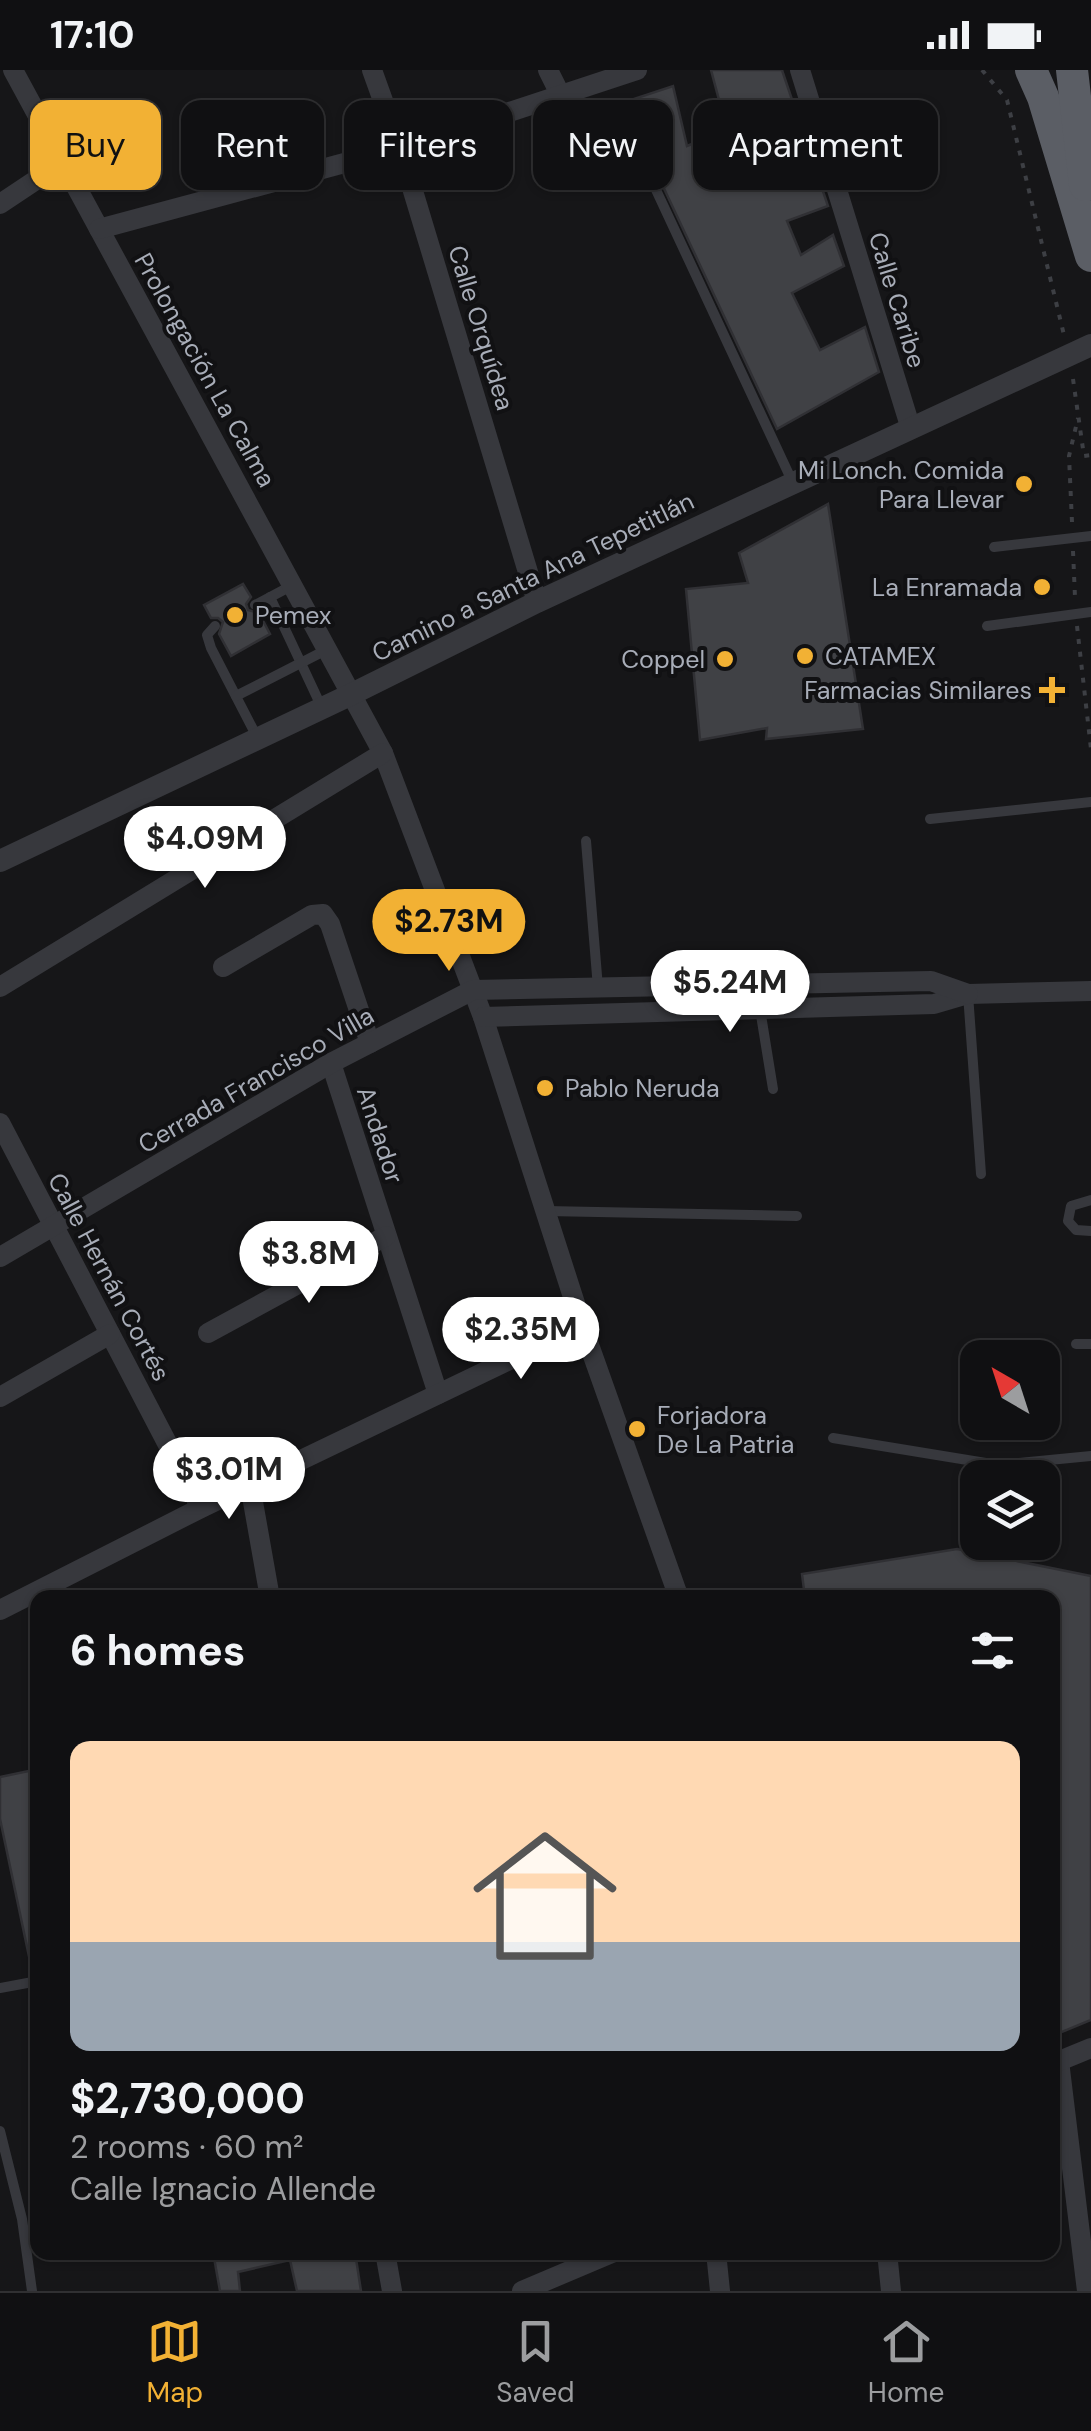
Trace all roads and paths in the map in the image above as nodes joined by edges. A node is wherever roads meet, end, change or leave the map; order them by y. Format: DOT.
graph roads {
  1 [pos="13,70"];
  2 [pos="372,70"];
  3 [pos="548,70"];
  4 [pos="637,70"];
  5 [pos="800,70"];
  6 [pos="982,70"];
  7 [pos="1031,70"];
  8 [pos="1072,70"];
  9 [pos="560,94"];
  10 [pos="383,100"];
  11 [pos="30,101"];
  12 [pos="513,110"];
  13 [pos="344,163"];
  14 [pos="30,184"];
  15 [pos="78,190"];
  16 [pos="413,190"];
  17 [pos="656,190"];
  18 [pos="0,204"];
  19 [pos="99,229"];
  20 [pos="1091,242"];
  21 [pos="1091,256"];
  22 [pos="1091,346"];
  23 [pos="1068,355"];
  24 [pos="1079,413"];
  25 [pos="911,429"];
  26 [pos="1091,455"];
  27 [pos="793,484"];
  28 [pos="1091,536"];
  29 [pos="1072,538"];
  30 [pos="994,548"];
  31 [pos="293,585"];
  32 [pos="270,596"];
  33 [pos="537,602"];
  34 [pos="255,605"];
  35 [pos="1091,612"];
  36 [pos="1076,616"];
  37 [pos="215,626"];
  38 [pos="988,626"];
  39 [pos="328,649"];
  40 [pos="301,663"];
  41 [pos="352,694"];
  42 [pos="236,696"];
  43 [pos="322,708"];
  44 [pos="257,737"];
  45 [pos="1091,749"];
  46 [pos="384,753"];
  47 [pos="1091,802"];
  48 [pos="930,819"];
  49 [pos="586,842"];
  50 [pos="0,861"];
  51 [pos="223,967"];
  52 [pos="0,987"];
  53 [pos="598,988"];
  54 [pos="473,990"];
  55 [pos="1091,991"];
  56 [pos="968,994"];
  57 [pos="760,1010"];
  58 [pos="483,1018"];
  59 [pos="370,1043"];
  60 [pos="331,1063"];
  61 [pos="774,1089"];
  62 [pos="0,1122"];
  63 [pos="980,1174"];
  64 [pos="1091,1200"];
  65 [pos="546,1211"];
  66 [pos="797,1216"];
  67 [pos="54,1225"];
  68 [pos="1091,1231"];
  69 [pos="386,1236"];
  70 [pos="0,1257"];
  71 [pos="582,1325"];
  72 [pos="208,1332"];
  73 [pos="110,1334"];
  74 [pos="1076,1344"];
  75 [pos="1091,1344"];
  76 [pos="438,1394"];
  77 [pos="0,1397"];
  78 [pos="832,1438"];
  79 [pos="1091,1456"];
  80 [pos="250,1485"];
  81 [pos="202,1508"];
  82 [pos="40,1590"];
  83 [pos="269,1590"];
  84 [pos="677,1590"];
  85 [pos="30,1595"];
  86 [pos="0,1610"];
  87 [pos="30,1982"];
  88 [pos="0,1988"];
  89 [pos="1091,2048"];
  90 [pos="1060,2060"];
  91 [pos="1060,2092"];
  92 [pos="0,2130"];
  93 [pos="386,2260"];
  94 [pos="595,2260"];
  95 [pos="717,2260"];
  96 [pos="888,2260"];
  97 [pos="32,2291"];
  98 [pos="392,2291"];
  99 [pos="522,2291"];
  100 [pos="720,2291"];
  101 [pos="891,2291"];
  102 [pos="1087,2291"];
  1 -- 11 [label="street, Prolongación La Calma"];
  2 -- 10 [label="street, Calle Orquídea"];
  3 -- 9 [label="street"];
  4 -- 9 [label="street"];
  5 -- 25 [label="street, Calle Caribe"];
  6 -- 23 [label="path"];
  7 -- 21 [label="highway"];
  8 -- 20 [label="highway"];
  9 -- 12 [label="street"];
  13 -- 19 [label="street"];
  14 -- 18 [label="street"];
  15 -- 19 [label="street, Prolongación La Calma"];
  16 -- 33 [label="street, Calle Orquídea"];
  17 -- 27 [label="lane"];
  19 -- 31 [label="street, Prolongación La Calma"];
  22 -- 23 [label="street, Camino a Santa Ana Tepetitlán"];
  23 -- 24 [label="path"];
  23 -- 25 [label="street, Camino a Santa Ana Tepetitlán"];
  24 -- 26 [label="path"];
  24 -- 29 [label="path"];
  25 -- 27 [label="street, Camino a Santa Ana Tepetitlán"];
  27 -- 33 [label="street, Camino a Santa Ana Tepetitlán"];
  28 -- 29 [label="lane"];
  29 -- 30 [label="lane"];
  29 -- 36 [label="path"];
  31 -- 32 [label="lane"];
  31 -- 39 [label="street, Prolongación La Calma"];
  32 -- 34 [label="lane"];
  32 -- 40 [label="lane"];
  33 -- 41 [label="street, Camino a Santa Ana Tepetitlán"];
  35 -- 36 [label="lane"];
  36 -- 38 [label="lane"];
  36 -- 45 [label="path"];
  37 -- 42 [label="lane"];
  39 -- 40 [label="lane"];
  39 -- 41 [label="street, Prolongación La Calma"];
  40 -- 42 [label="lane"];
  40 -- 43 [label="lane"];
  41 -- 43 [label="street, Camino a Santa Ana Tepetitlán"];
  41 -- 46 [label="street, Prolongación La Calma"];
  42 -- 44 [label="lane"];
  43 -- 44 [label="street, Camino a Santa Ana Tepetitlán"];
  44 -- 50 [label="street, Camino a Santa Ana Tepetitlán"];
  46 -- 52 [label="street"];
  46 -- 54 [label="street, Prolongación La Calma"];
  47 -- 48 [label="lane"];
  49 -- 53 [label="lane"];
  51 -- 59 [label="street"];
  53 -- 54 [label="street, Cerrada Francisco Villa"];
  53 -- 56 [label="street, Cerrada Francisco Villa"];
  54 -- 58 [label="street, Prolongación La Calma"];
  54 -- 59 [label="street, Cerrada Francisco Villa"];
  55 -- 56 [label="street, Cerrada Francisco Villa"];
  56 -- 57 [label="street, Cerrada Francisco Villa"];
  56 -- 63 [label="lane"];
  57 -- 58 [label="street, Cerrada Francisco Villa"];
  57 -- 61 [label="lane"];
  58 -- 65 [label="street, Prolongación La Calma"];
  59 -- 60 [label="street, Cerrada Francisco Villa"];
  60 -- 67 [label="street, Cerrada Francisco Villa"];
  60 -- 69 [label="street, Andador"];
  62 -- 67 [label="street, Calle Hernán Cortés"];
  64 -- 68 [label="lane"];
  65 -- 66 [label="lane"];
  65 -- 71 [label="street, Prolongación La Calma"];
  67 -- 70 [label="street, Cerrada Francisco Villa"];
  67 -- 73 [label="street, Calle Hernán Cortés"];
  69 -- 72 [label="street"];
  69 -- 76 [label="street, Andador"];
  71 -- 76 [label="street"];
  71 -- 84 [label="street, Prolongación La Calma"];
  73 -- 77 [label="street"];
  73 -- 81 [label="street, Calle Hernán Cortés"];
  74 -- 75 [label="lane"];
  76 -- 80 [label="street"];
  78 -- 79 [label="lane"];
  80 -- 81 [label="street"];
  80 -- 83 [label="street"];
  81 -- 82 [label="street"];
  85 -- 86 [label="street"];
  87 -- 88 [label="lane"];
  89 -- 90 [label="street"];
  91 -- 102 [label="street"];
  92 -- 97 [label="lane"];
  93 -- 98 [label="street"];
  94 -- 99 [label="street"];
  95 -- 100 [label="street"];
  96 -- 101 [label="street"];
}
